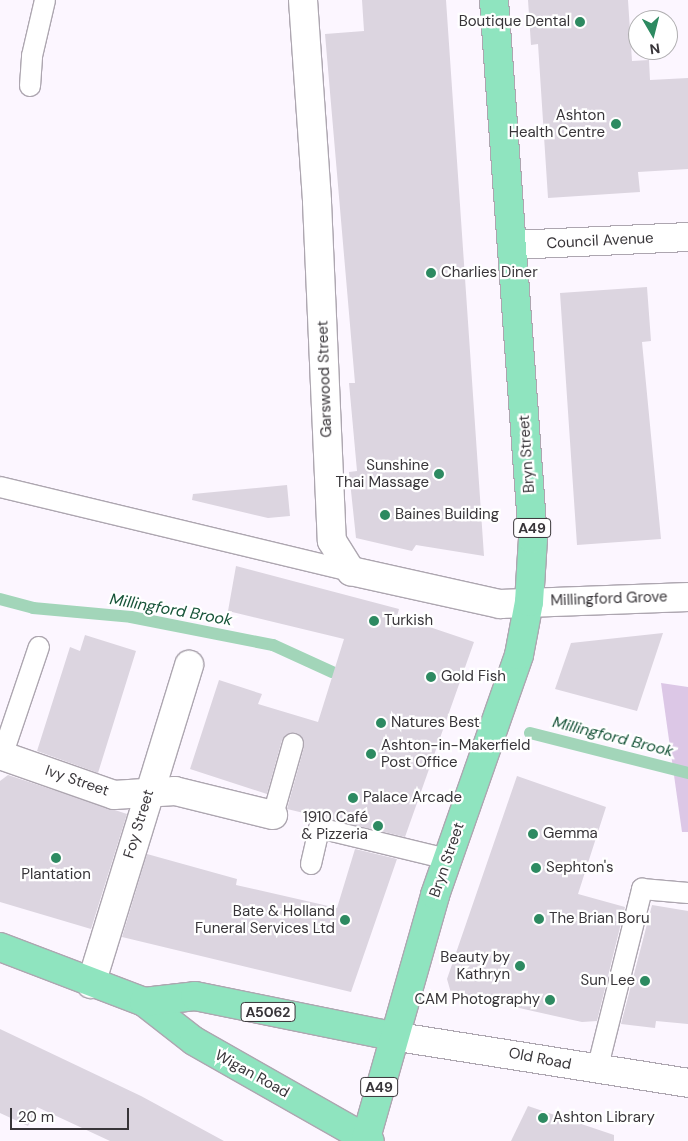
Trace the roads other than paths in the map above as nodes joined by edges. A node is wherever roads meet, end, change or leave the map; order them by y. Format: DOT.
graph roads {
  1 [pos="45,0"];
  2 [pos="303,0"];
  3 [pos="494,0"];
  4 [pos="30,86"];
  5 [pos="688,237"];
  6 [pos="512,245"];
  7 [pos="0,487"];
  8 [pos="351,571"];
  9 [pos="688,597"];
  10 [pos="530,602"];
  11 [pos="39,647"];
  12 [pos="189,665"];
  13 [pos="293,744"];
  14 [pos="1,755"];
  15 [pos="147,794"];
  16 [pos="273,815"];
  17 [pos="447,859"];
  18 [pos="311,864"];
  19 [pos="688,893"];
  20 [pos="0,947"];
  21 [pos="91,984"];
  22 [pos="144,1002"];
  23 [pos="392,1036"];
  24 [pos="597,1070"];
  25 [pos="688,1084"];
  26 [pos="368,1139"];
  1 -- 4 [label="lane"];
  2 -- 8 [label="street, Garswood Street"];
  3 -- 6 [label="main road, Bryn Street / A49"];
  5 -- 6 [label="street, Council Avenue"];
  6 -- 10 [label="main road, Bryn Street / A49"];
  7 -- 8 [label="lane"];
  8 -- 10 [label="street"];
  9 -- 10 [label="street, Millingford Grove"];
  10 -- 17 [label="main road, Bryn Street / A49"];
  11 -- 14 [label="lane"];
  12 -- 15 [label="street, Foy Street"];
  13 -- 16 [label="lane"];
  14 -- 15 [label="street, Ivy Street"];
  15 -- 16 [label="street, Ivy Street"];
  15 -- 21 [label="street, Foy Street"];
  17 -- 18 [label="lane"];
  17 -- 23 [label="main road, Bryn Street / A49"];
  19 -- 24 [label="lane"];
  20 -- 21 [label="main road, Wigan Road / A5062"];
  21 -- 22 [label="main road, Wigan Road / A5062"];
  22 -- 23 [label="main road, Wigan Road / A5062"];
  22 -- 26 [label="main road, Wigan Road / A5062"];
  23 -- 24 [label="street, Old Road"];
  23 -- 26 [label="main road, Wigan Road / A49"];
  24 -- 25 [label="street, Old Road"];
}
